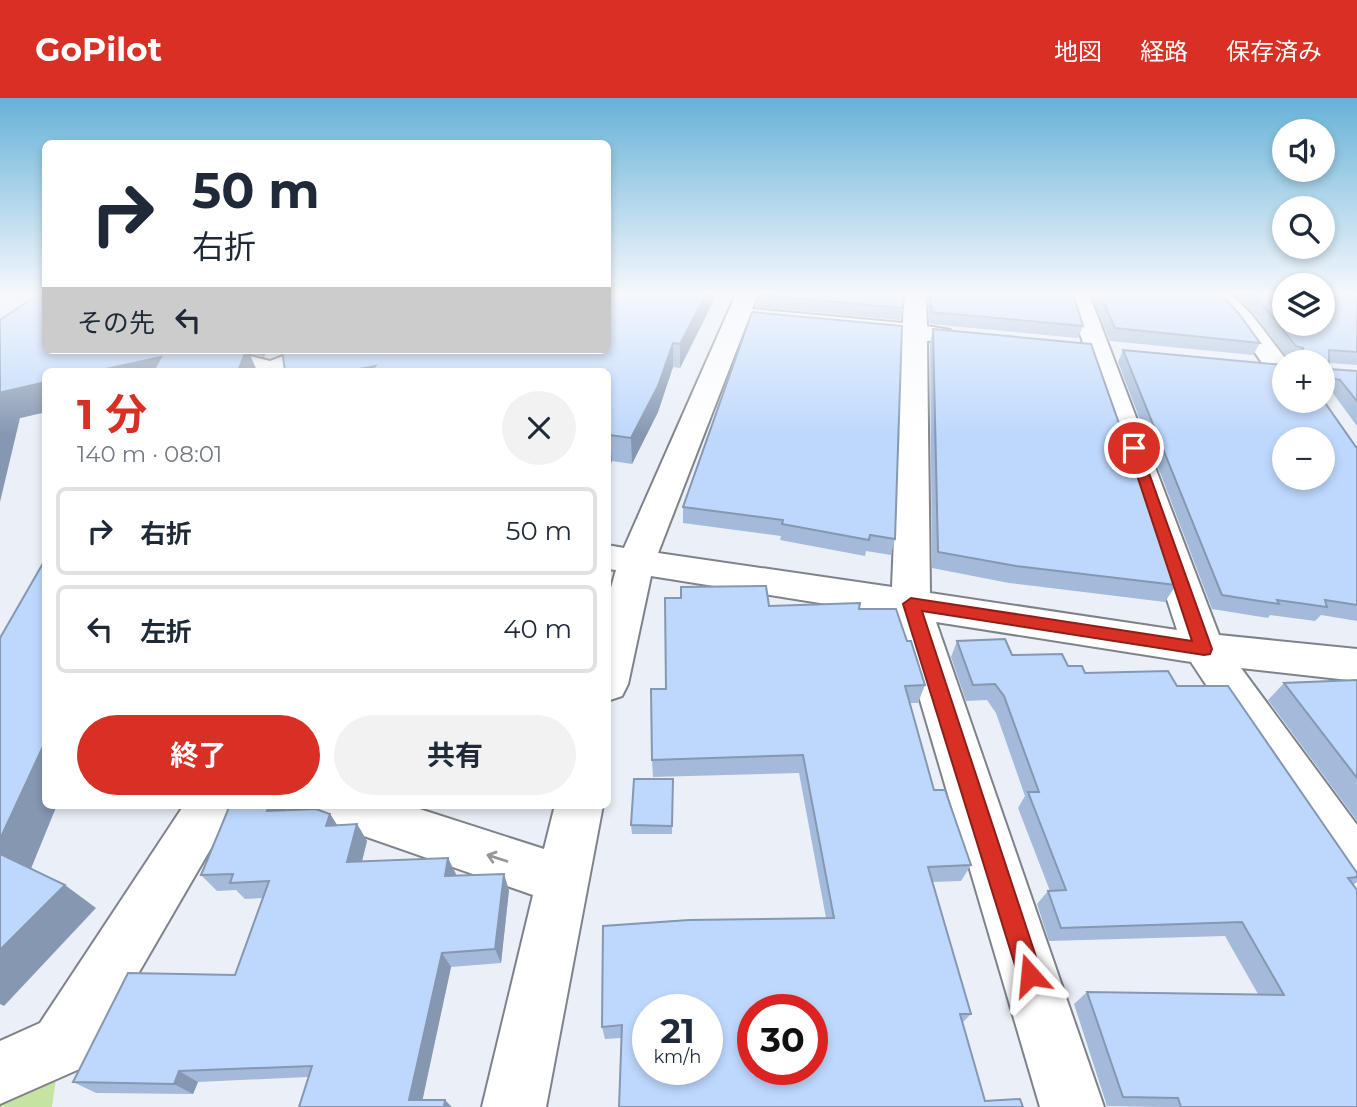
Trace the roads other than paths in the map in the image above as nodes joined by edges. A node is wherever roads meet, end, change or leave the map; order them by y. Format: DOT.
graph roads {
  1 [pos="725,341"];
  2 [pos="915,341"];
  3 [pos="1096,341"];
  4 [pos="1260,341"];
  5 [pos="211,354"];
  6 [pos="310,354"];
  7 [pos="1272,356"];
  8 [pos="1251,365"];
  9 [pos="1272,367"];
  10 [pos="264,368"];
  11 [pos="277,368"];
  12 [pos="621,559"];
  13 [pos="911,604"];
  14 [pos="611,648"];
  15 [pos="1204,649"];
  16 [pos="1357,665"];
  17 [pos="210,809"];
  18 [pos="350,809"];
  19 [pos="578,809"];
  20 [pos="1357,868"];
  21 [pos="562,880"];
  22 [pos="0,1073"];
  23 [pos="514,1107"];
  24 [pos="1072,1107"];
  1 -- 12 [label="street"];
  2 -- 13 [label="street"];
  3 -- 15 [label="street"];
  4 -- 7 [label="street"];
  5 -- 10 [label="street"];
  6 -- 11 [label="street"];
  8 -- 9 [label="street"];
  12 -- 13 [label="street"];
  12 -- 14 [label="street"];
  13 -- 15 [label="street"];
  13 -- 24 [label="street"];
  15 -- 16 [label="street"];
  15 -- 20 [label="street"];
  17 -- 22 [label="street"];
  21 -- 18 [label="street, one-way"];
  19 -- 21 [label="street"];
  21 -- 23 [label="street"];
}
